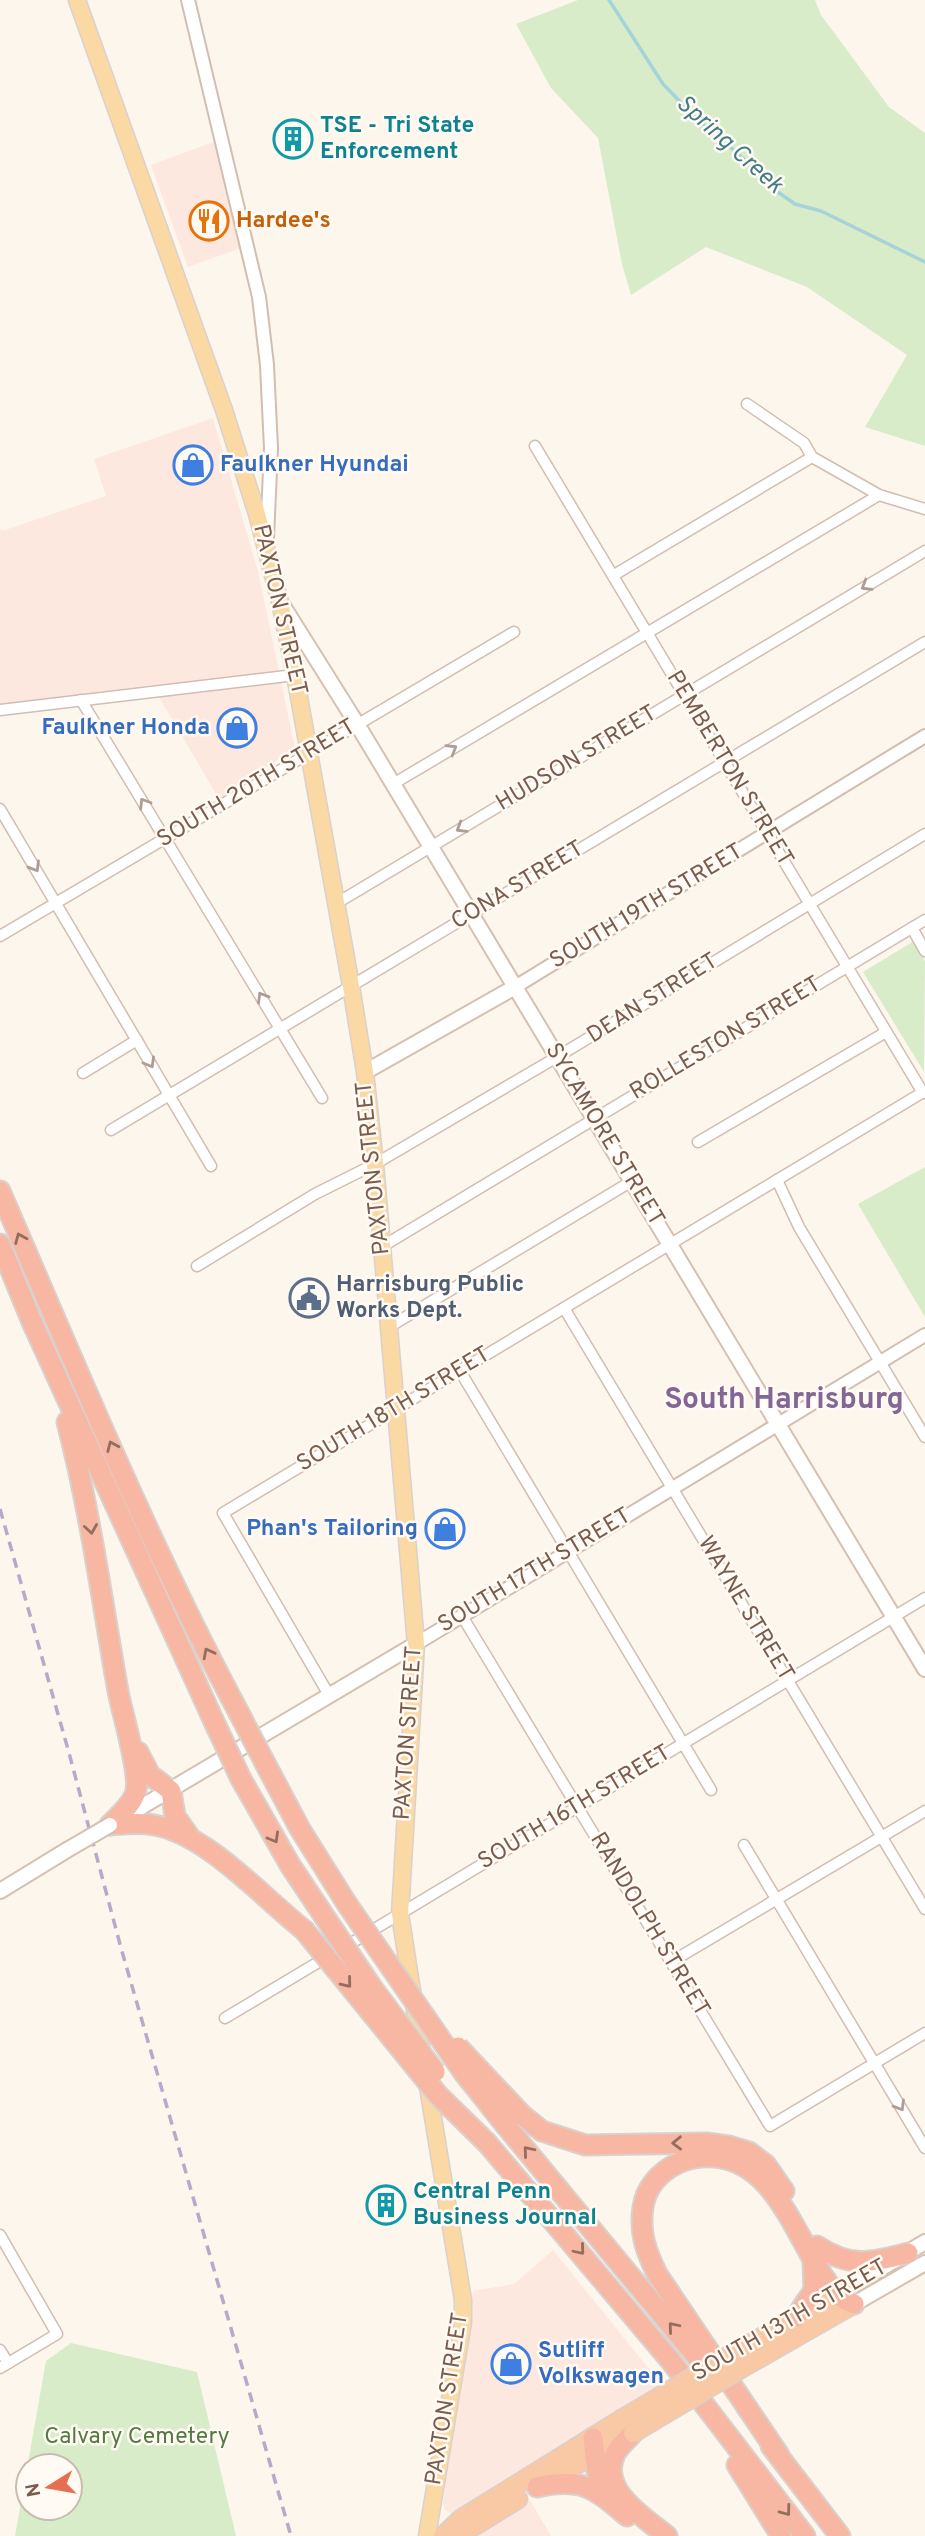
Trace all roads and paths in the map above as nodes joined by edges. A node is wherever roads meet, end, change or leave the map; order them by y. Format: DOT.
graph roads {
  1 [pos="77,0"];
  2 [pos="188,0"];
  3 [pos="747,404"];
  4 [pos="536,446"];
  5 [pos="812,457"];
  6 [pos="879,495"];
  7 [pos="925,509"];
  8 [pos="266,546"];
  9 [pos="925,551"];
  10 [pos="614,575"];
  11 [pos="280,602"];
  12 [pos="514,632"];
  13 [pos="647,632"];
  14 [pos="925,642"];
  15 [pos="295,675"];
  16 [pos="685,694"];
  17 [pos="80,700"];
  18 [pos="0,710"];
  19 [pos="358,724"];
  20 [pos="925,736"];
  21 [pos="310,753"];
  22 [pos="725,762"];
  23 [pos="393,784"];
  24 [pos="0,809"];
  25 [pos="768,833"];
  26 [pos="925,834"];
  27 [pos="167,839"];
  28 [pos="431,846"];
  29 [pos="57,902"];
  30 [pos="337,903"];
  31 [pos="809,903"];
  32 [pos="472,914"];
  33 [pos="925,920"];
  34 [pos="912,928"];
  35 [pos="0,936"];
  36 [pos="925,951"];
  37 [pos="847,966"];
  38 [pos="351,986"];
  39 [pos="515,987"];
  40 [pos="281,1029"];
  41 [pos="886,1032"];
  42 [pos="137,1040"];
  43 [pos="558,1057"];
  44 [pos="365,1072"];
  45 [pos="83,1073"];
  46 [pos="924,1092"];
  47 [pos="169,1096"];
  48 [pos="322,1098"];
  49 [pos="594,1119"];
  50 [pos="111,1130"];
  51 [pos="698,1142"];
  52 [pos="375,1164"];
  53 [pos="211,1166"];
  54 [pos="778,1180"];
  55 [pos="632,1181"];
  56 [pos="0,1191"];
  57 [pos="0,1244"];
  58 [pos="670,1244"];
  59 [pos="383,1247"];
  60 [pos="197,1266"];
  61 [pos="564,1308"];
  62 [pos="32,1322"];
  63 [pos="389,1328"];
  64 [pos="925,1335"];
  65 [pos="880,1364"];
  66 [pos="460,1371"];
  67 [pos="395,1409"];
  68 [pos="778,1425"];
  69 [pos="925,1437"];
  70 [pos="672,1488"];
  71 [pos="568,1552"];
  72 [pos="925,1598"];
  73 [pos="462,1616"];
  74 [pos="894,1617"];
  75 [pos="416,1644"];
  76 [pos="925,1669"];
  77 [pos="788,1680"];
  78 [pos="118,1692"];
  79 [pos="329,1695"];
  80 [pos="683,1743"];
  81 [pos="711,1790"];
  82 [pos="171,1791"];
  83 [pos="577,1807"];
  84 [pos="925,1811"];
  85 [pos="110,1825"];
  86 [pos="881,1837"];
  87 [pos="197,1844"];
  88 [pos="744,1845"];
  89 [pos="0,1891"];
  90 [pos="777,1901"];
  91 [pos="925,1909"];
  92 [pos="400,1914"];
  93 [pos="671,1962"];
  94 [pos="225,2018"];
  95 [pos="925,2033"];
  96 [pos="874,2063"];
  97 [pos="515,2121"];
  98 [pos="487,2143"];
  99 [pos="925,2148"];
  100 [pos="0,2235"];
  101 [pos="925,2242"];
  102 [pos="815,2252"];
  103 [pos="916,2258"];
  104 [pos="845,2296"];
  105 [pos="796,2317"];
  106 [pos="766,2344"];
  107 [pos="0,2350"];
  108 [pos="670,2360"];
  109 [pos="4,2365"];
  110 [pos="628,2426"];
  111 [pos="593,2447"];
  112 [pos="779,2455"];
  113 [pos="537,2487"];
  114 [pos="622,2512"];
  115 [pos="427,2536"];
  116 [pos="443,2536"];
  117 [pos="458,2536"];
  118 [pos="649,2536"];
  119 [pos="667,2536"];
  120 [pos="781,2536"];
  121 [pos="806,2536"];
  122 [pos="840,2536"];
  1 -- 8 [label="main road, PAXTON STREET"];
  2 -- 8 [label="street"];
  3 -- 5 [label="street"];
  4 -- 10 [label="street, PEMBERTON STREET"];
  5 -- 6 [label="street"];
  5 -- 10 [label="street"];
  6 -- 7 [label="street"];
  6 -- 13 [label="street"];
  8 -- 11 [label="main road, PAXTON STREET"];
  9 -- 16 [label="street, HUDSON STREET, one-way"];
  10 -- 13 [label="street, PEMBERTON STREET"];
  11 -- 15 [label="main road, PAXTON STREET"];
  11 -- 19 [label="main road, SYCAMORE STREET"];
  12 -- 19 [label="street, SOUTH 20TH STREET"];
  13 -- 16 [label="street, PEMBERTON STREET"];
  23 -- 13 [label="street, one-way"];
  14 -- 22 [label="street, CONA STREET"];
  15 -- 17 [label="street"];
  15 -- 21 [label="main road, PAXTON STREET"];
  16 -- 22 [label="street, PEMBERTON STREET"];
  16 -- 28 [label="street, HUDSON STREET, one-way"];
  17 -- 18 [label="street"];
  27 -- 17 [label="street, one-way"];
  19 -- 21 [label="street, SOUTH 20TH STREET"];
  19 -- 23 [label="main road, SYCAMORE STREET"];
  20 -- 25 [label="street, SOUTH 19TH STREET"];
  21 -- 27 [label="street, SOUTH 20TH STREET"];
  21 -- 30 [label="main road, PAXTON STREET"];
  22 -- 25 [label="street, PEMBERTON STREET"];
  22 -- 32 [label="street, CONA STREET"];
  23 -- 28 [label="main road, SYCAMORE STREET"];
  24 -- 29 [label="street, one-way"];
  25 -- 31 [label="street, PEMBERTON STREET"];
  25 -- 39 [label="street, SOUTH 19TH STREET"];
  26 -- 31 [label="street, DEAN STREET"];
  27 -- 29 [label="street, SOUTH 20TH STREET"];
  40 -- 27 [label="street, one-way"];
  28 -- 30 [label="street, HUDSON STREET"];
  28 -- 32 [label="main road, SYCAMORE STREET"];
  29 -- 35 [label="street, SOUTH 20TH STREET"];
  29 -- 42 [label="street"];
  30 -- 38 [label="main road, PAXTON STREET"];
  31 -- 37 [label="street, PEMBERTON STREET"];
  31 -- 43 [label="street, DEAN STREET"];
  32 -- 38 [label="street, CONA STREET"];
  32 -- 39 [label="main road, SYCAMORE STREET"];
  33 -- 34 [label="street, ROLLESTON STREET"];
  34 -- 36 [label="street"];
  34 -- 37 [label="street, ROLLESTON STREET"];
  37 -- 41 [label="street, PEMBERTON STREET"];
  37 -- 49 [label="street, ROLLESTON STREET"];
  38 -- 40 [label="street, CONA STREET"];
  38 -- 44 [label="main road, PAXTON STREET"];
  39 -- 43 [label="main road, SYCAMORE STREET"];
  39 -- 44 [label="main road, SOUTH 19TH STREET"];
  40 -- 47 [label="street, CONA STREET"];
  40 -- 48 [label="street"];
  41 -- 46 [label="street, PEMBERTON STREET"];
  41 -- 51 [label="street"];
  42 -- 45 [label="street"];
  42 -- 47 [label="street, one-way"];
  43 -- 49 [label="main road, SYCAMORE STREET"];
  43 -- 52 [label="street, DEAN STREET"];
  44 -- 52 [label="main road, PAXTON STREET"];
  46 -- 54 [label="street, SOUTH 18TH STREET"];
  47 -- 50 [label="street, CONA STREET"];
  47 -- 53 [label="street"];
  49 -- 55 [label="main road, SYCAMORE STREET"];
  49 -- 59 [label="street, ROLLESTON STREET"];
  52 -- 59 [label="main road, PAXTON STREET"];
  52 -- 60 [label="street, DEAN STREET"];
  54 -- 58 [label="street, SOUTH 18TH STREET"];
  54 -- 65 [label="street"];
  55 -- 58 [label="main road, SYCAMORE STREET"];
  55 -- 63 [label="street"];
  97 -- 56 [label="highway, one-way, bridge"];
  57 -- 62 [label="highway"];
  58 -- 61 [label="street, SOUTH 18TH STREET"];
  58 -- 68 [label="main road, SYCAMORE STREET"];
  59 -- 63 [label="main road, PAXTON STREET"];
  61 -- 66 [label="street, SOUTH 18TH STREET"];
  61 -- 70 [label="street, WAYNE STREET"];
  62 -- 78 [label="highway, one-way"];
  62 -- 98 [label="highway, one-way, bridge"];
  63 -- 67 [label="main road, PAXTON STREET"];
  64 -- 65 [label="street, SOUTH 17TH STREET"];
  65 -- 68 [label="street, SOUTH 17TH STREET"];
  65 -- 69 [label="street"];
  66 -- 67 [label="street, SOUTH 18TH STREET"];
  66 -- 71 [label="street"];
  67 -- 75 [label="main road, PAXTON STREET"];
  67 -- 79 [label="street, SOUTH 18TH STREET"];
  68 -- 70 [label="street, SOUTH 17TH STREET"];
  68 -- 74 [label="main road, SYCAMORE STREET"];
  70 -- 71 [label="street, SOUTH 17TH STREET"];
  70 -- 77 [label="street, WAYNE STREET"];
  71 -- 73 [label="street, SOUTH 17TH STREET"];
  71 -- 80 [label="street"];
  72 -- 74 [label="street, SOUTH 16TH STREET"];
  73 -- 75 [label="street, SOUTH 17TH STREET"];
  73 -- 83 [label="street, RANDOLPH STREET"];
  74 -- 76 [label="main road, SYCAMORE STREET"];
  74 -- 77 [label="street, SOUTH 16TH STREET"];
  75 -- 79 [label="main road, SOUTH 17TH STREET"];
  75 -- 92 [label="main road, PAXTON STREET"];
  77 -- 80 [label="street, SOUTH 16TH STREET"];
  77 -- 86 [label="street, WAYNE STREET"];
  78 -- 82 [label="highway"];
  78 -- 85 [label="highway"];
  79 -- 82 [label="main road, SOUTH 17TH STREET"];
  80 -- 81 [label="street"];
  80 -- 83 [label="street, SOUTH 16TH STREET"];
  82 -- 85 [label="main road, SOUTH 17TH STREET"];
  82 -- 87 [label="highway"];
  83 -- 92 [label="street, SOUTH 16TH STREET"];
  83 -- 93 [label="street, RANDOLPH STREET"];
  84 -- 86 [label="street"];
  85 -- 87 [label="highway"];
  85 -- 89 [label="main road, SOUTH 17TH STREET, bridge"];
  86 -- 90 [label="street"];
  86 -- 91 [label="street, WAYNE STREET"];
  87 -- 98 [label="highway, one-way, bridge"];
  88 -- 90 [label="street"];
  90 -- 93 [label="street"];
  90 -- 96 [label="street"];
  92 -- 94 [label="street, SOUTH 16TH STREET"];
  92 -- 115 [label="main road, PAXTON STREET"];
  93 -- 96 [label="street, RANDOLPH STREET"];
  95 -- 96 [label="street"];
  96 -- 99 [label="street, one-way"];
  102 -- 97 [label="highway, one-way"];
  112 -- 97 [label="highway, one-way"];
  98 -- 108 [label="highway, one-way"];
  100 -- 109 [label="street"];
  101 -- 103 [label="main road, SOUTH 13TH STREET"];
  102 -- 103 [label="highway"];
  102 -- 104 [label="highway"];
  102 -- 105 [label="highway"];
  102 -- 112 [label="highway"];
  103 -- 104 [label="main road, SOUTH 13TH STREET"];
  104 -- 105 [label="highway, SOUTH 13TH STREET"];
  104 -- 106 [label="highway, SOUTH 13TH STREET"];
  105 -- 106 [label="highway, SOUTH 13TH STREET"];
  106 -- 110 [label="highway, SOUTH 13TH STREET, bridge"];
  107 -- 109 [label="street"];
  108 -- 120 [label="highway"];
  108 -- 121 [label="highway, one-way"];
  110 -- 111 [label="highway, SOUTH 13TH STREET"];
  110 -- 119 [label="highway"];
  111 -- 113 [label="highway, SOUTH 13TH STREET"];
  111 -- 114 [label="highway"];
  111 -- 116 [label="highway, SOUTH 13TH STREET"];
  112 -- 122 [label="highway"];
  113 -- 114 [label="highway"];
  113 -- 117 [label="highway, SOUTH 13TH STREET"];
  114 -- 118 [label="highway"];
}
